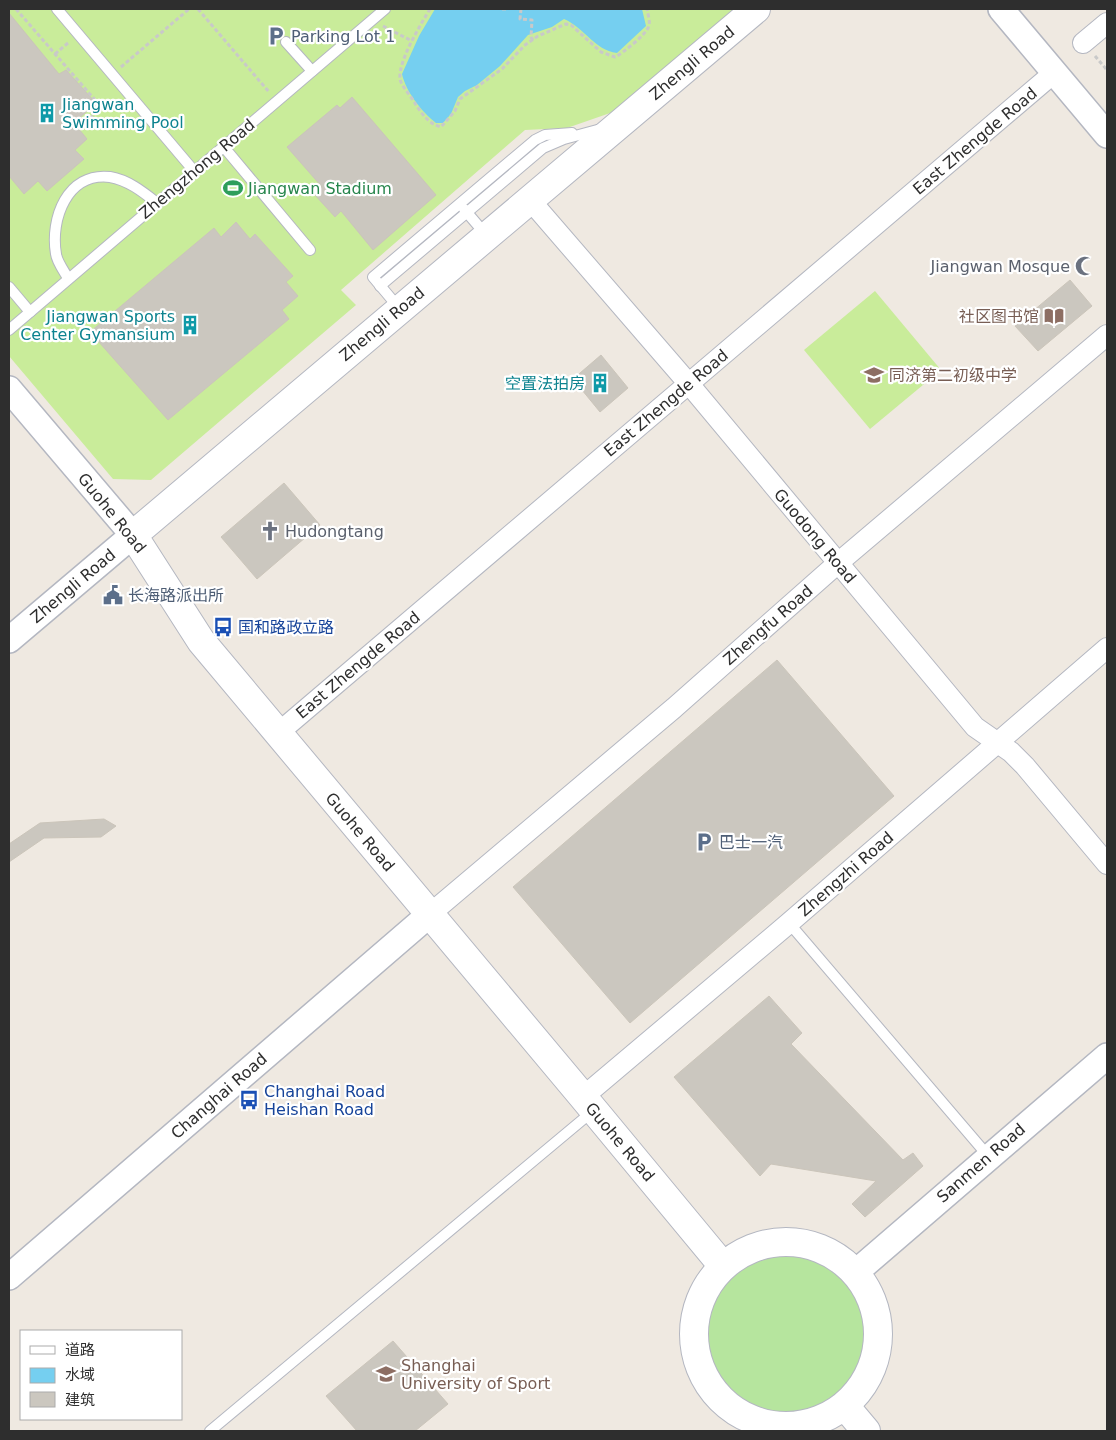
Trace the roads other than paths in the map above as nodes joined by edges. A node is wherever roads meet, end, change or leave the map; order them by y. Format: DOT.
graph roads {
  1 [pos="58,9"];
  2 [pos="385,9"];
  3 [pos="756,9"];
  4 [pos="1001,9"];
  5 [pos="1107,22"];
  6 [pos="286,42"];
  7 [pos="1083,43"];
  8 [pos="312,71"];
  9 [pos="1055,72"];
  10 [pos="631,114"];
  11 [pos="586,133"];
  12 [pos="1107,135"];
  13 [pos="223,146"];
  14 [pos="194,171"];
  15 [pos="530,200"];
  16 [pos="157,203"];
  17 [pos="459,205"];
  18 [pos="467,212"];
  19 [pos="487,236"];
  20 [pos="310,250"];
  21 [pos="68,278"];
  22 [pos="380,286"];
  23 [pos="9,287"];
  24 [pos="400,309"];
  25 [pos="30,312"];
  26 [pos="9,330"];
  27 [pos="1107,335"];
  28 [pos="689,384"];
  29 [pos="9,389"];
  30 [pos="134,535"];
  31 [pos="838,563"];
  32 [pos="9,640"];
  33 [pos="1107,648"];
  34 [pos="277,734"];
  35 [pos="997,742"];
  36 [pos="1107,864"];
  37 [pos="430,914"];
  38 [pos="789,923"];
  39 [pos="1107,1056"];
  40 [pos="588,1103"];
  41 [pos="988,1157"];
  42 [pos="723,1266"];
  43 [pos="856,1272"];
  44 [pos="9,1277"];
  45 [pos="845,1406"];
  46 [pos="210,1431"];
  47 [pos="866,1431"];
  1 -- 14 [label="lane"];
  2 -- 8 [label="lane, Zhengzhong Road"];
  3 -- 10 [label="main road, Zhengli Road"];
  4 -- 9 [label="street"];
  5 -- 7 [label="street"];
  6 -- 8 [label="lane"];
  8 -- 13 [label="lane, Zhengzhong Road"];
  9 -- 12 [label="street"];
  9 -- 28 [label="street, East Zhengde Road"];
  10 -- 11 [label="lane"];
  10 -- 15 [label="main road, Zhengli Road"];
  11 -- 17 [label="lane"];
  11 -- 18 [label="lane"];
  13 -- 14 [label="lane, Zhengzhong Road"];
  13 -- 20 [label="lane"];
  14 -- 16 [label="lane, Zhengzhong Road"];
  15 -- 19 [label="main road, Zhengli Road"];
  15 -- 28 [label="street, Guodong Road"];
  16 -- 21 [label="lane, Zhengzhong Road"];
  16 -- 21 [label="lane"];
  17 -- 18 [label="lane"];
  17 -- 22 [label="lane"];
  18 -- 19 [label="lane"];
  18 -- 22 [label="lane"];
  19 -- 24 [label="main road, Zhengli Road"];
  21 -- 25 [label="lane, Zhengzhong Road"];
  22 -- 24 [label="lane"];
  23 -- 25 [label="lane"];
  24 -- 30 [label="main road, Zhengli Road"];
  25 -- 26 [label="lane, Zhengzhong Road"];
  27 -- 31 [label="street, Zhengfu Road"];
  28 -- 31 [label="street, Guodong Road"];
  28 -- 34 [label="street, East Zhengde Road"];
  29 -- 30 [label="street, Guohe Road"];
  30 -- 32 [label="street, Zhengli Road"];
  30 -- 34 [label="main road, Guohe Road"];
  31 -- 35 [label="street, Guodong Road"];
  31 -- 37 [label="street, Zhengfu Road"];
  33 -- 35 [label="street, Zhengzhi Road"];
  34 -- 37 [label="main road, Guohe Road"];
  35 -- 36 [label="street, Guodong Road"];
  35 -- 38 [label="street, Zhengzhi Road"];
  37 -- 40 [label="main road, Guohe Road"];
  37 -- 44 [label="street, Changhai Road"];
  38 -- 40 [label="street, Zhengzhi Road"];
  38 -- 41 [label="lane"];
  39 -- 41 [label="street, Sanmen Road"];
  40 -- 42 [label="main road, Guohe Road"];
  40 -- 46 [label="lane"];
  41 -- 43 [label="street, Sanmen Road"];
  42 -- 43 [label="main road"];
  42 -- 45 [label="main road"];
  43 -- 45 [label="main road"];
  45 -- 47 [label="main road"];
}
